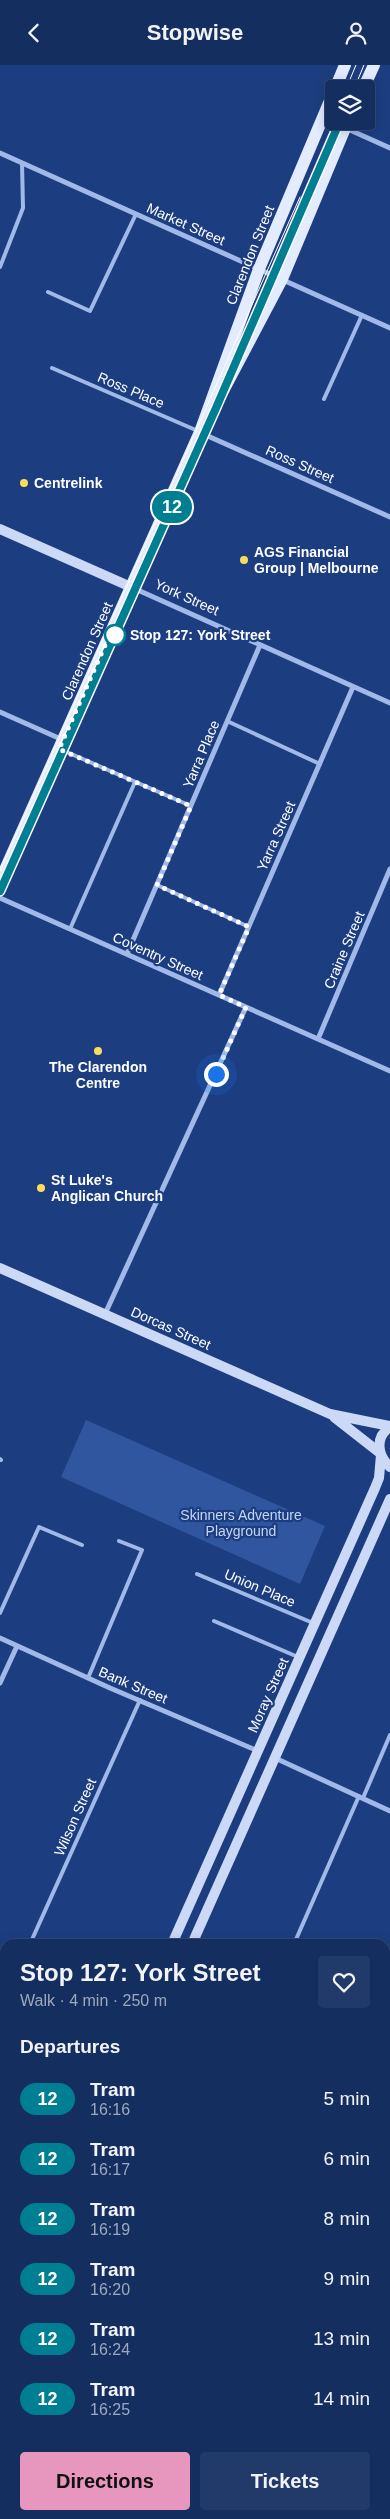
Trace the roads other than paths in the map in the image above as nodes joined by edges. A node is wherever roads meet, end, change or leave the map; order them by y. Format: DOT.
graph roads {
  1 [pos="345,65"];
  2 [pos="374,65"];
  3 [pos="338,80"];
  4 [pos="367,80"];
  5 [pos="325,111"];
  6 [pos="322,118"];
  7 [pos="325,119"];
  8 [pos="345,130"];
  9 [pos="356,130"];
  10 [pos="390,148"];
  11 [pos="0,153"];
  12 [pos="22,163"];
  13 [pos="136,214"];
  14 [pos="0,267"];
  15 [pos="259,269"];
  16 [pos="282,279"];
  17 [pos="48,292"];
  18 [pos="362,315"];
  19 [pos="390,328"];
  20 [pos="52,368"];
  21 [pos="324,399"];
  22 [pos="200,432"];
  23 [pos="390,517"];
  24 [pos="0,529"];
  25 [pos="131,587"];
  26 [pos="260,645"];
  27 [pos="353,687"];
  28 [pos="390,703"];
  29 [pos="0,712"];
  30 [pos="227,721"];
  31 [pos="61,745"];
  32 [pos="320,764"];
  33 [pos="135,782"];
  34 [pos="191,806"];
  35 [pos="390,869"];
  36 [pos="0,881"];
  37 [pos="157,885"];
  38 [pos="0,898"];
  39 [pos="249,927"];
  40 [pos="70,929"];
  41 [pos="127,954"];
  42 [pos="219,995"];
  43 [pos="246,1007"];
  44 [pos="318,1039"];
  45 [pos="390,1071"];
  46 [pos="0,1268"];
  47 [pos="105,1314"];
  48 [pos="330,1414"];
  49 [pos="390,1426"];
  50 [pos="380,1454"];
  51 [pos="390,1467"];
  52 [pos="390,1499"];
  53 [pos="119,1541"];
  54 [pos="82,1545"];
  55 [pos="197,1574"];
  56 [pos="0,1613"];
  57 [pos="214,1621"];
  58 [pos="315,1624"];
  59 [pos="0,1638"];
  60 [pos="17,1646"];
  61 [pos="300,1658"];
  62 [pos="88,1678"];
  63 [pos="0,1683"];
  64 [pos="140,1699"];
  65 [pos="390,1735"];
  66 [pos="258,1751"];
  67 [pos="275,1757"];
  68 [pos="361,1797"];
  69 [pos="390,1811"];
  70 [pos="32,1939"];
  71 [pos="174,1939"];
  72 [pos="194,1939"];
  73 [pos="296,1939"];
  1 -- 3 [label="main road, Clarendon Street"];
  2 -- 4 [label="main road"];
  5 -- 6 [label="main road, Clarendon Street"];
  6 -- 7 [label="street"];
  6 -- 15 [label="main road, Clarendon Street"];
  8 -- 16 [label="main road, Clarendon Street"];
  9 -- 10 [label="street"];
  11 -- 12 [label="street, Market Street"];
  12 -- 13 [label="street, Market Street"];
  12 -- 14 [label="lane"];
  13 -- 15 [label="street, Market Street"];
  13 -- 17 [label="lane"];
  15 -- 16 [label="street, Market Street"];
  15 -- 22 [label="main road, Clarendon Street"];
  16 -- 18 [label="street, Market Street"];
  16 -- 22 [label="main road, Clarendon Street"];
  18 -- 19 [label="street, Market Street"];
  18 -- 21 [label="lane"];
  20 -- 22 [label="lane, Ross Place"];
  22 -- 23 [label="street, Ross Street"];
  22 -- 25 [label="main road, Clarendon Street"];
  24 -- 25 [label="street, York Street"];
  25 -- 26 [label="street, York Street"];
  25 -- 31 [label="main road, Clarendon Street"];
  26 -- 27 [label="street, York Street"];
  26 -- 30 [label="street, Yarra Place"];
  27 -- 28 [label="street, York Street"];
  27 -- 32 [label="street, Yarra Street"];
  29 -- 31 [label="street"];
  30 -- 32 [label="lane"];
  30 -- 34 [label="street, Yarra Place"];
  31 -- 33 [label="lane"];
  31 -- 36 [label="main road, Clarendon Street"];
  32 -- 39 [label="street, Yarra Street"];
  33 -- 34 [label="lane"];
  33 -- 40 [label="lane"];
  34 -- 37 [label="street, Yarra Place"];
  35 -- 44 [label="street, Craine Street"];
  37 -- 39 [label="lane"];
  37 -- 41 [label="street, Yarra Place"];
  38 -- 40 [label="street, Coventry Street"];
  39 -- 42 [label="street, Yarra Street"];
  40 -- 41 [label="street, Coventry Street"];
  41 -- 42 [label="street, Coventry Street"];
  42 -- 43 [label="street, Coventry Street"];
  43 -- 44 [label="street, Coventry Street"];
  43 -- 47 [label="street"];
  44 -- 45 [label="street, Coventry Street"];
  46 -- 47 [label="street, Dorcas Street"];
  47 -- 48 [label="street, Dorcas Street"];
  48 -- 49 [label="street, Dorcas Street"];
  48 -- 50 [label="street, Dorcas Street"];
  49 -- 50 [label="street, Moray Street"];
  50 -- 51 [label="street, Dorcas Street"];
  50 -- 58 [label="street, Moray Street"];
  52 -- 67 [label="street"];
  53 -- 62 [label="lane"];
  54 -- 56 [label="lane"];
  55 -- 58 [label="lane, Union Place"];
  57 -- 61 [label="lane"];
  58 -- 61 [label="street, Moray Street"];
  59 -- 60 [label="street, Bank Street"];
  60 -- 62 [label="street, Bank Street"];
  60 -- 63 [label="street"];
  61 -- 66 [label="street, Moray Street"];
  62 -- 64 [label="street, Bank Street"];
  64 -- 66 [label="street, Bank Street"];
  64 -- 70 [label="lane, Wilson Street"];
  65 -- 68 [label="lane"];
  66 -- 71 [label="street, Moray Street"];
  67 -- 68 [label="street"];
  67 -- 72 [label="street"];
  68 -- 69 [label="street"];
  68 -- 73 [label="lane"];
}
